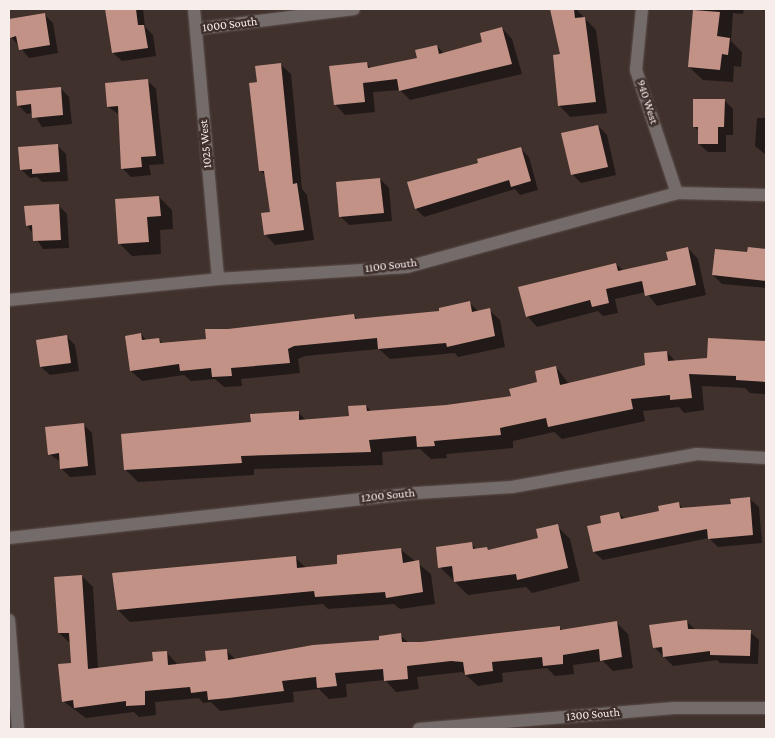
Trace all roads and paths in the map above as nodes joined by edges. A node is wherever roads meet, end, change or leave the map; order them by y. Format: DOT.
graph roads {
  1 [pos="194,9"];
  2 [pos="354,9"];
  3 [pos="642,9"];
  4 [pos="196,29"];
  5 [pos="677,193"];
  6 [pos="766,195"];
  7 [pos="218,279"];
  8 [pos="9,300"];
  9 [pos="766,458"];
  10 [pos="9,538"];
  11 [pos="9,620"];
  12 [pos="766,708"];
  13 [pos="18,729"];
  14 [pos="419,729"];
  1 -- 4 [label="street, 1025 West"];
  2 -- 4 [label="street, 1000 South"];
  3 -- 5 [label="street, 940 West"];
  4 -- 7 [label="street, 1025 West"];
  5 -- 6 [label="street, 1100 South"];
  5 -- 7 [label="street, 1100 South"];
  7 -- 8 [label="street, 1100 South"];
  9 -- 10 [label="street, 1200 South"];
  11 -- 13 [label="street"];
  12 -- 14 [label="street, 1300 South"];
}
